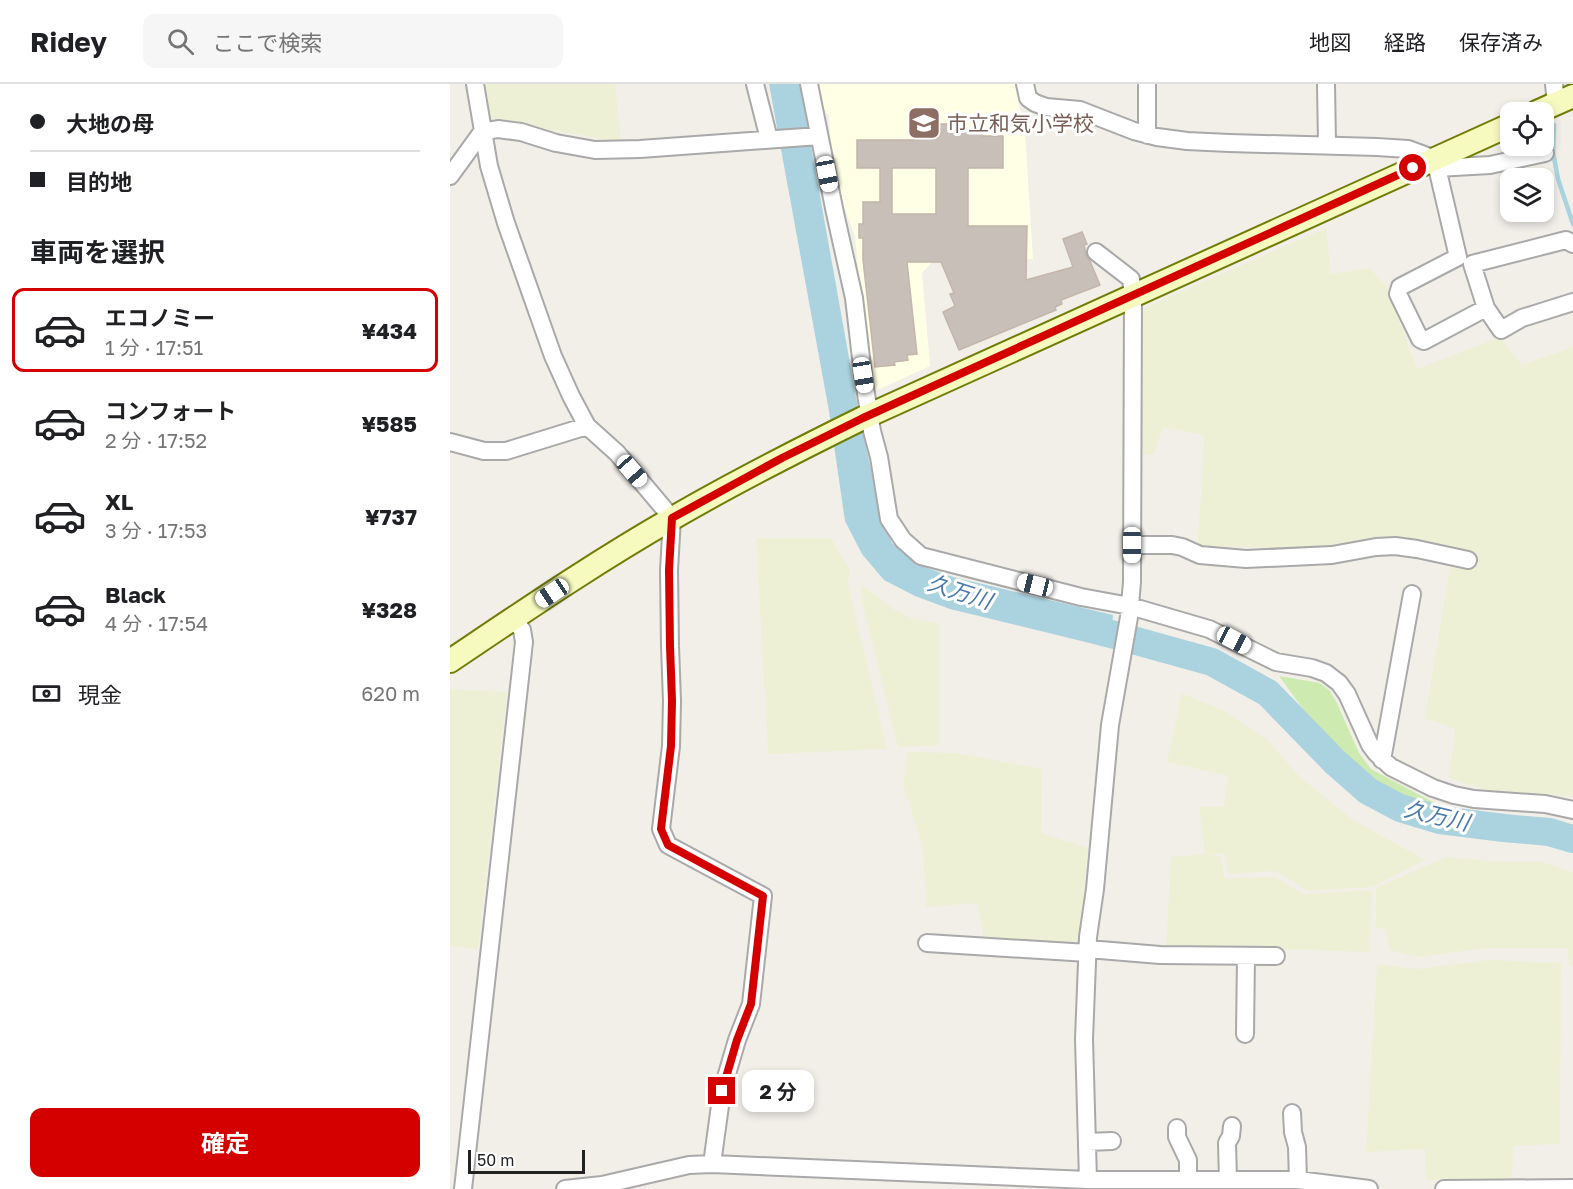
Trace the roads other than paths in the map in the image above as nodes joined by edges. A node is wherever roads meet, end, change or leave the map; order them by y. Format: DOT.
graph roads {
  1 [pos="475,84"];
  2 [pos="755,84"];
  3 [pos="809,84"];
  4 [pos="1025,84"];
  5 [pos="1147,84"];
  6 [pos="1326,84"];
  7 [pos="1500,129"];
  8 [pos="482,132"];
  9 [pos="1147,135"];
  10 [pos="816,136"];
  11 [pos="770,139"];
  12 [pos="1327,145"];
  13 [pos="1531,156"];
  14 [pos="1436,164"];
  15 [pos="450,176"];
  16 [pos="1573,244"];
  17 [pos="1096,252"];
  18 [pos="1465,261"];
  19 [pos="1133,296"];
  20 [pos="1573,302"];
  21 [pos="1486,308"];
  22 [pos="866,417"];
  23 [pos="587,426"];
  24 [pos="450,442"];
  25 [pos="672,518"];
  26 [pos="1132,545"];
  27 [pos="1468,560"];
  28 [pos="1412,594"];
  29 [pos="1129,612"];
  30 [pos="514,619"];
  31 [pos="450,661"];
  32 [pos="1382,760"];
  33 [pos="1573,802"];
  34 [pos="1545,804"];
  35 [pos="1573,810"];
  36 [pos="927,943"];
  37 [pos="1088,951"];
  38 [pos="1246,956"];
  39 [pos="1276,956"];
  40 [pos="1245,1034"];
  41 [pos="1292,1113"];
  42 [pos="1232,1126"];
  43 [pos="1177,1128"];
  44 [pos="1087,1142"];
  45 [pos="1112,1142"];
  46 [pos="712,1164"];
  47 [pos="1188,1179"];
  48 [pos="1298,1180"];
  49 [pos="1093,1183"];
  50 [pos="1220,1183"];
  51 [pos="1573,1188"];
  52 [pos="462,1189"];
  53 [pos="565,1189"];
  54 [pos="1369,1189"];
  55 [pos="1444,1189"];
  1 -- 8 [label="street"];
  2 -- 11 [label="street"];
  3 -- 10 [label="street"];
  4 -- 9 [label="street"];
  5 -- 9 [label="street"];
  6 -- 12 [label="street"];
  7 -- 14 [label="main road"];
  8 -- 11 [label="street"];
  8 -- 15 [label="street"];
  8 -- 23 [label="street"];
  9 -- 12 [label="street"];
  10 -- 11 [label="street"];
  10 -- 22 [label="street"];
  12 -- 14 [label="street"];
  13 -- 14 [label="street"];
  14 -- 18 [label="street"];
  14 -- 19 [label="main road"];
  16 -- 18 [label="street"];
  17 -- 19 [label="street"];
  18 -- 21 [label="street"];
  18 -- 21 [label="street"];
  19 -- 22 [label="main road"];
  19 -- 26 [label="street"];
  20 -- 21 [label="street"];
  22 -- 25 [label="main road"];
  22 -- 29 [label="street"];
  23 -- 24 [label="street"];
  23 -- 25 [label="street"];
  25 -- 30 [label="main road"];
  25 -- 46 [label="street"];
  26 -- 27 [label="street"];
  26 -- 29 [label="street"];
  28 -- 32 [label="street"];
  29 -- 32 [label="street"];
  29 -- 37 [label="street"];
  30 -- 31 [label="main road"];
  30 -- 52 [label="street"];
  32 -- 34 [label="street"];
  33 -- 34 [label="street"];
  34 -- 35 [label="street"];
  36 -- 37 [label="street"];
  37 -- 38 [label="street"];
  37 -- 44 [label="street"];
  38 -- 39 [label="street"];
  38 -- 40 [label="street"];
  41 -- 48 [label="street"];
  42 -- 50 [label="street"];
  43 -- 47 [label="street"];
  44 -- 45 [label="street"];
  44 -- 49 [label="street"];
  46 -- 49 [label="street"];
  46 -- 53 [label="street"];
  47 -- 49 [label="street"];
  47 -- 50 [label="street"];
  48 -- 50 [label="street"];
  48 -- 54 [label="street"];
  51 -- 55 [label="street"];
}
